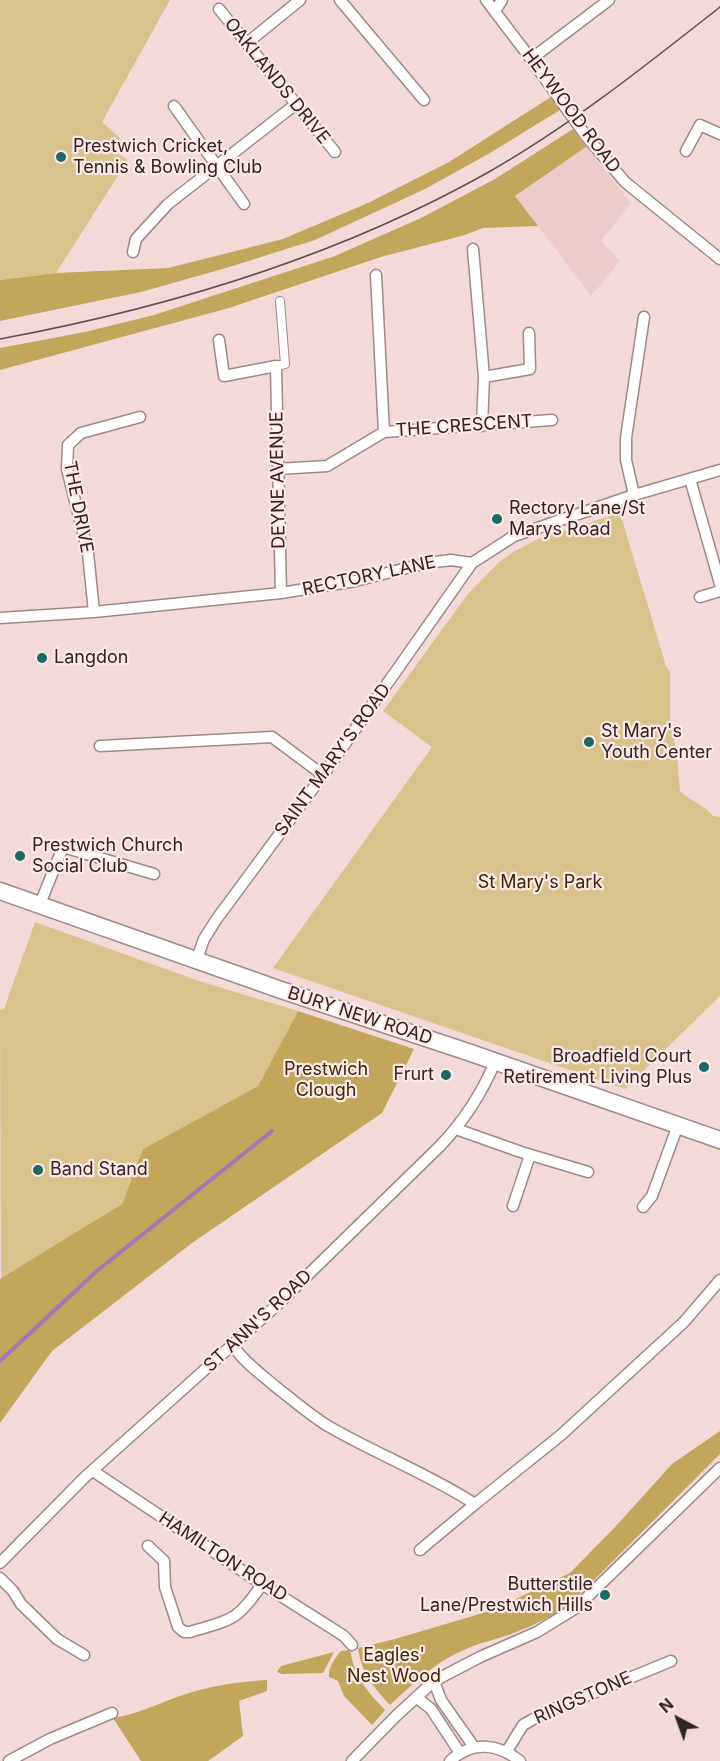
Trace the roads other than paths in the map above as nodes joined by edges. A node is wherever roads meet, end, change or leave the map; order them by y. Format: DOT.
graph roads {
  1 [pos="300,0"];
  2 [pos="340,0"];
  3 [pos="486,0"];
  4 [pos="502,0"];
  5 [pos="609,0"];
  6 [pos="219,9"];
  7 [pos="495,11"];
  8 [pos="247,42"];
  9 [pos="531,59"];
  10 [pos="423,100"];
  11 [pos="296,104"];
  12 [pos="174,106"];
  13 [pos="720,134"];
  14 [pos="686,151"];
  15 [pos="335,152"];
  16 [pos="218,165"];
  17 [pos="244,204"];
  18 [pos="473,249"];
  19 [pos="134,252"];
  20 [pos="720,259"];
  21 [pos="376,276"];
  22 [pos="280,301"];
  23 [pos="644,317"];
  24 [pos="529,333"];
  25 [pos="219,340"];
  26 [pos="276,366"];
  27 [pos="484,377"];
  28 [pos="140,417"];
  29 [pos="552,420"];
  30 [pos="482,426"];
  31 [pos="384,432"];
  32 [pos="278,469"];
  33 [pos="720,470"];
  34 [pos="690,479"];
  35 [pos="634,495"];
  36 [pos="472,563"];
  37 [pos="720,584"];
  38 [pos="720,591"];
  39 [pos="281,593"];
  40 [pos="700,597"];
  41 [pos="94,612"];
  42 [pos="0,618"];
  43 [pos="100,746"];
  44 [pos="323,775"];
  45 [pos="154,874"];
  46 [pos="0,891"];
  47 [pos="40,904"];
  48 [pos="197,959"];
  49 [pos="495,1062"];
  50 [pos="678,1125"];
  51 [pos="456,1129"];
  52 [pos="720,1140"];
  53 [pos="530,1155"];
  54 [pos="588,1172"];
  55 [pos="513,1206"];
  56 [pos="644,1207"];
  57 [pos="720,1280"];
  58 [pos="233,1346"];
  59 [pos="720,1468"];
  60 [pos="93,1471"];
  61 [pos="475,1504"];
  62 [pos="148,1546"];
  63 [pos="420,1550"];
  64 [pos="0,1563"];
  65 [pos="0,1578"];
  66 [pos="262,1584"];
  67 [pos="352,1645"];
  68 [pos="84,1655"];
  69 [pos="671,1661"];
  70 [pos="434,1681"];
  71 [pos="416,1697"];
  72 [pos="112,1713"];
  73 [pos="474,1747"];
  74 [pos="507,1750"];
  75 [pos="460,1753"];
  76 [pos="9,1761"];
  77 [pos="352,1761"];
  78 [pos="450,1761"];
  79 [pos="520,1761"];
  1 -- 8 [label="street"];
  2 -- 10 [label="street"];
  3 -- 7 [label="street, HEYWOOD ROAD"];
  4 -- 7 [label="street"];
  5 -- 9 [label="street"];
  6 -- 8 [label="street, OAKLANDS DRIVE"];
  7 -- 9 [label="street, HEYWOOD ROAD"];
  8 -- 11 [label="street, OAKLANDS DRIVE"];
  9 -- 20 [label="street, HEYWOOD ROAD"];
  11 -- 15 [label="street, OAKLANDS DRIVE"];
  11 -- 16 [label="street"];
  12 -- 16 [label="street"];
  13 -- 14 [label="street"];
  16 -- 17 [label="street"];
  16 -- 19 [label="street"];
  18 -- 27 [label="street"];
  21 -- 31 [label="street"];
  22 -- 26 [label="street"];
  23 -- 35 [label="street"];
  24 -- 27 [label="street"];
  25 -- 26 [label="street"];
  26 -- 32 [label="street, DEYNE AVENUE"];
  27 -- 30 [label="street"];
  28 -- 41 [label="street, THE DRIVE"];
  29 -- 30 [label="street, THE CRESCENT"];
  30 -- 31 [label="street, THE CRESCENT"];
  31 -- 32 [label="street, THE CRESCENT"];
  32 -- 39 [label="street, DEYNE AVENUE"];
  33 -- 34 [label="street"];
  34 -- 35 [label="street"];
  34 -- 37 [label="street"];
  35 -- 36 [label="street"];
  36 -- 39 [label="street, RECTORY LANE"];
  36 -- 44 [label="street, SAINT MARY'S ROAD"];
  38 -- 40 [label="street"];
  39 -- 41 [label="street, RECTORY LANE"];
  41 -- 42 [label="street, RECTORY LANE"];
  43 -- 44 [label="street"];
  44 -- 48 [label="street, SAINT MARY'S ROAD"];
  45 -- 47 [label="street"];
  46 -- 47 [label="highway, BURY NEW ROAD"];
  47 -- 48 [label="highway, BURY NEW ROAD"];
  48 -- 49 [label="highway, BURY NEW ROAD"];
  49 -- 50 [label="highway, BURY NEW ROAD"];
  49 -- 51 [label="street, ST ANN'S ROAD"];
  50 -- 52 [label="highway, BURY NEW ROAD"];
  50 -- 56 [label="street"];
  51 -- 53 [label="street"];
  51 -- 58 [label="street, ST ANN'S ROAD"];
  53 -- 54 [label="street"];
  53 -- 55 [label="street"];
  57 -- 61 [label="street"];
  58 -- 60 [label="street, ST ANN'S ROAD"];
  58 -- 61 [label="street"];
  59 -- 70 [label="street"];
  60 -- 64 [label="street, ST ANN'S ROAD"];
  60 -- 66 [label="street, HAMILTON ROAD"];
  61 -- 63 [label="street"];
  62 -- 66 [label="street"];
  65 -- 68 [label="street"];
  66 -- 67 [label="street, HAMILTON ROAD"];
  69 -- 74 [label="street, RINGSTONE"];
  70 -- 71 [label="street"];
  70 -- 73 [label="street"];
  71 -- 75 [label="street"];
  71 -- 77 [label="street"];
  72 -- 76 [label="street"];
  73 -- 74 [label="street"];
  73 -- 75 [label="street"];
  74 -- 79 [label="street"];
  75 -- 78 [label="street"];
}
